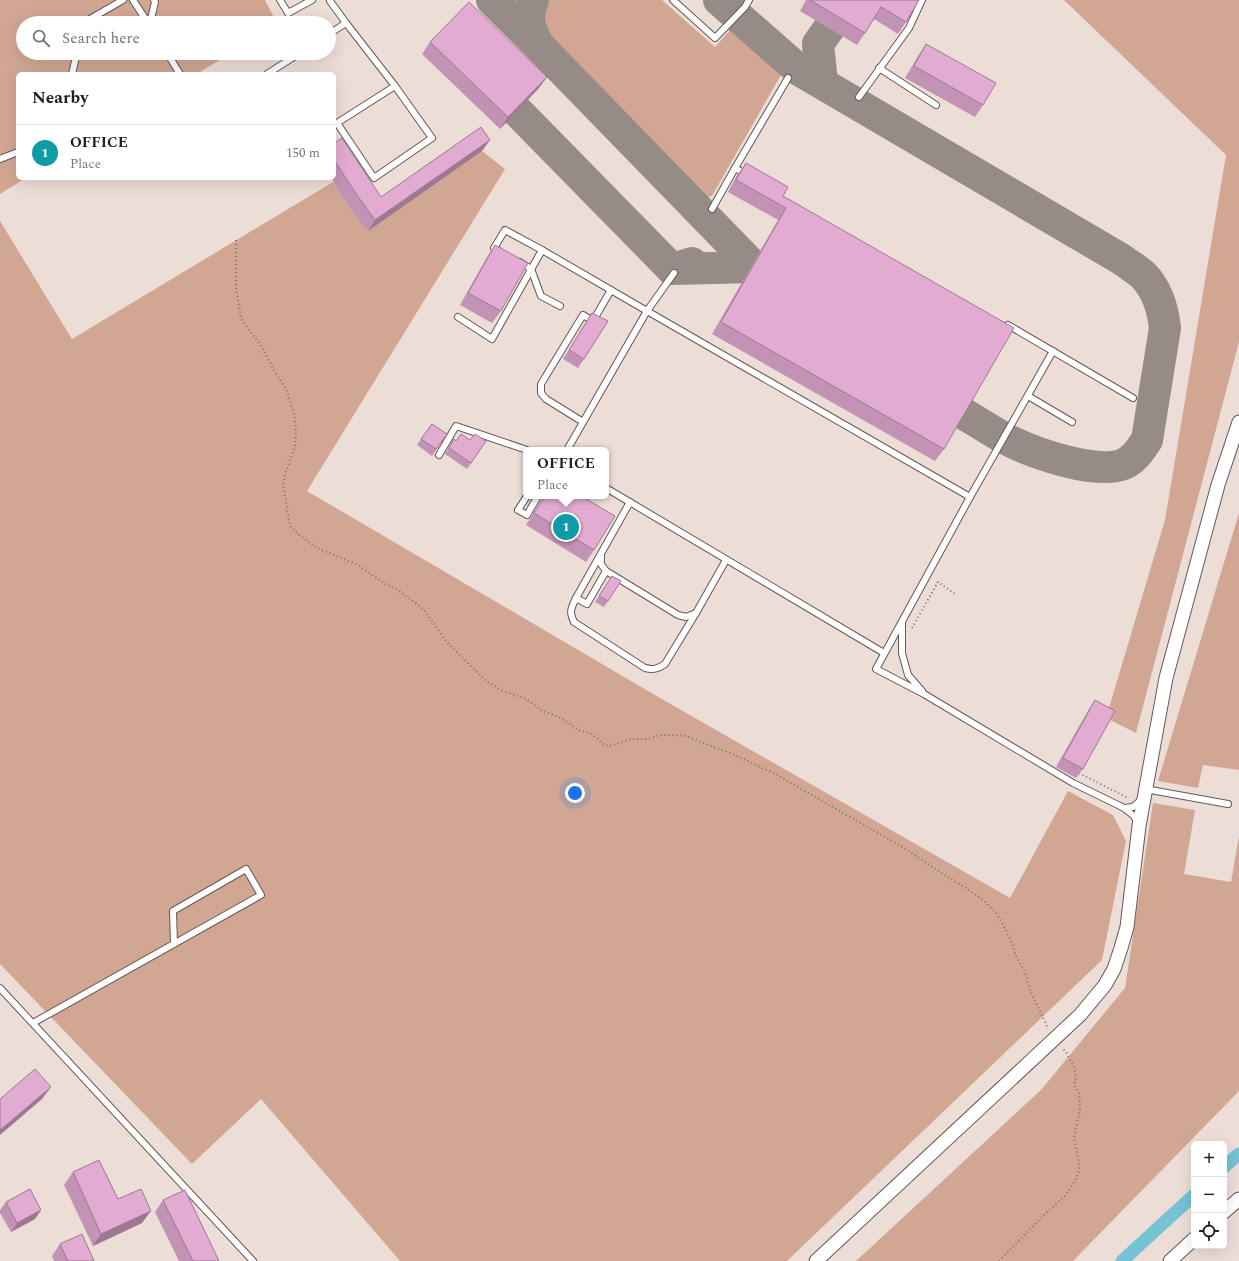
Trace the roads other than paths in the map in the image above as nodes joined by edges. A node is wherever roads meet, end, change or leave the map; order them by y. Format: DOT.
graph roads {
  1 [pos="123,0"];
  2 [pos="133,0"];
  3 [pos="154,0"];
  4 [pos="280,0"];
  5 [pos="312,0"];
  6 [pos="674,0"];
  7 [pos="749,0"];
  8 [pos="922,0"];
  9 [pos="330,1"];
  10 [pos="95,16"];
  11 [pos="144,16"];
  12 [pos="151,16"];
  13 [pos="346,23"];
  14 [pos="336,29"];
  15 [pos="75,60"];
  16 [pos="171,60"];
  17 [pos="289,60"];
  18 [pos="879,68"];
  19 [pos="72,72"];
  20 [pos="179,72"];
  21 [pos="270,72"];
  22 [pos="788,78"];
  23 [pos="395,86"];
  24 [pos="859,97"];
  25 [pos="936,105"];
  26 [pos="16,153"];
  27 [pos="0,159"];
  28 [pos="735,168"];
  29 [pos="756,180"];
  30 [pos="712,209"];
  31 [pos="542,250"];
  32 [pos="506,255"];
  33 [pos="513,258"];
  34 [pos="531,269"];
  35 [pos="674,273"];
  36 [pos="611,290"];
  37 [pos="560,306"];
  38 [pos="647,311"];
  39 [pos="458,317"];
  40 [pos="1005,323"];
  41 [pos="1053,351"];
  42 [pos="1028,396"];
  43 [pos="1133,398"];
  44 [pos="583,422"];
  45 [pos="1072,422"];
  46 [pos="1239,422"];
  47 [pos="569,447"];
  48 [pos="523,449"];
  49 [pos="439,454"];
  50 [pos="609,490"];
  51 [pos="970,497"];
  52 [pos="525,499"];
  53 [pos="536,499"];
  54 [pos="630,502"];
  55 [pos="611,520"];
  56 [pos="618,524"];
  57 [pos="601,554"];
  58 [pos="726,560"];
  59 [pos="606,571"];
  60 [pos="576,598"];
  61 [pos="696,613"];
  62 [pos="902,621"];
  63 [pos="884,653"];
  64 [pos="924,694"];
  65 [pos="1142,797"];
  66 [pos="1228,804"];
  67 [pos="1124,808"];
  68 [pos="1138,826"];
  69 [pos="174,944"];
  70 [pos="0,988"];
  71 [pos="33,1023"];
  72 [pos="1239,1198"];
  73 [pos="1227,1209"];
  74 [pos="1191,1242"];
  75 [pos="253,1261"];
  76 [pos="816,1261"];
  77 [pos="1170,1261"];
  1 -- 10 [label="lane"];
  2 -- 11 [label="lane"];
  3 -- 12 [label="lane"];
  4 -- 5 [label="lane"];
  6 -- 7 [label="lane"];
  8 -- 18 [label="lane"];
  9 -- 13 [label="lane"];
  13 -- 14 [label="lane"];
  13 -- 23 [label="lane"];
  15 -- 19 [label="lane"];
  16 -- 20 [label="lane"];
  17 -- 21 [label="lane"];
  18 -- 24 [label="lane"];
  18 -- 25 [label="lane"];
  22 -- 28 [label="lane"];
  23 -- 23 [label="lane"];
  26 -- 27 [label="lane"];
  28 -- 29 [label="lane"];
  28 -- 30 [label="lane"];
  31 -- 32 [label="lane"];
  31 -- 34 [label="lane"];
  31 -- 36 [label="lane"];
  33 -- 34 [label="lane"];
  34 -- 37 [label="lane"];
  34 -- 39 [label="lane"];
  35 -- 38 [label="lane"];
  36 -- 38 [label="lane"];
  36 -- 44 [label="lane"];
  38 -- 44 [label="lane"];
  38 -- 51 [label="lane"];
  40 -- 41 [label="lane"];
  41 -- 42 [label="lane"];
  41 -- 43 [label="lane"];
  42 -- 45 [label="lane"];
  42 -- 51 [label="lane"];
  44 -- 47 [label="lane"];
  46 -- 65 [label="street"];
  48 -- 49 [label="lane"];
  50 -- 54 [label="lane"];
  51 -- 62 [label="lane"];
  52 -- 53 [label="lane"];
  54 -- 56 [label="lane"];
  54 -- 58 [label="lane"];
  55 -- 56 [label="lane"];
  56 -- 57 [label="lane"];
  57 -- 59 [label="lane"];
  57 -- 60 [label="lane"];
  58 -- 61 [label="lane"];
  58 -- 63 [label="lane"];
  59 -- 60 [label="lane"];
  59 -- 61 [label="lane"];
  60 -- 61 [label="lane"];
  62 -- 63 [label="lane"];
  62 -- 64 [label="lane"];
  63 -- 64 [label="lane"];
  64 -- 67 [label="lane"];
  65 -- 66 [label="lane"];
  65 -- 67 [label="lane"];
  65 -- 68 [label="street"];
  67 -- 68 [label="lane"];
  68 -- 76 [label="street"];
  69 -- 69 [label="lane"];
  69 -- 71 [label="lane"];
  70 -- 71 [label="lane"];
  71 -- 75 [label="lane"];
  72 -- 73 [label="street"];
  74 -- 77 [label="street"];
}
